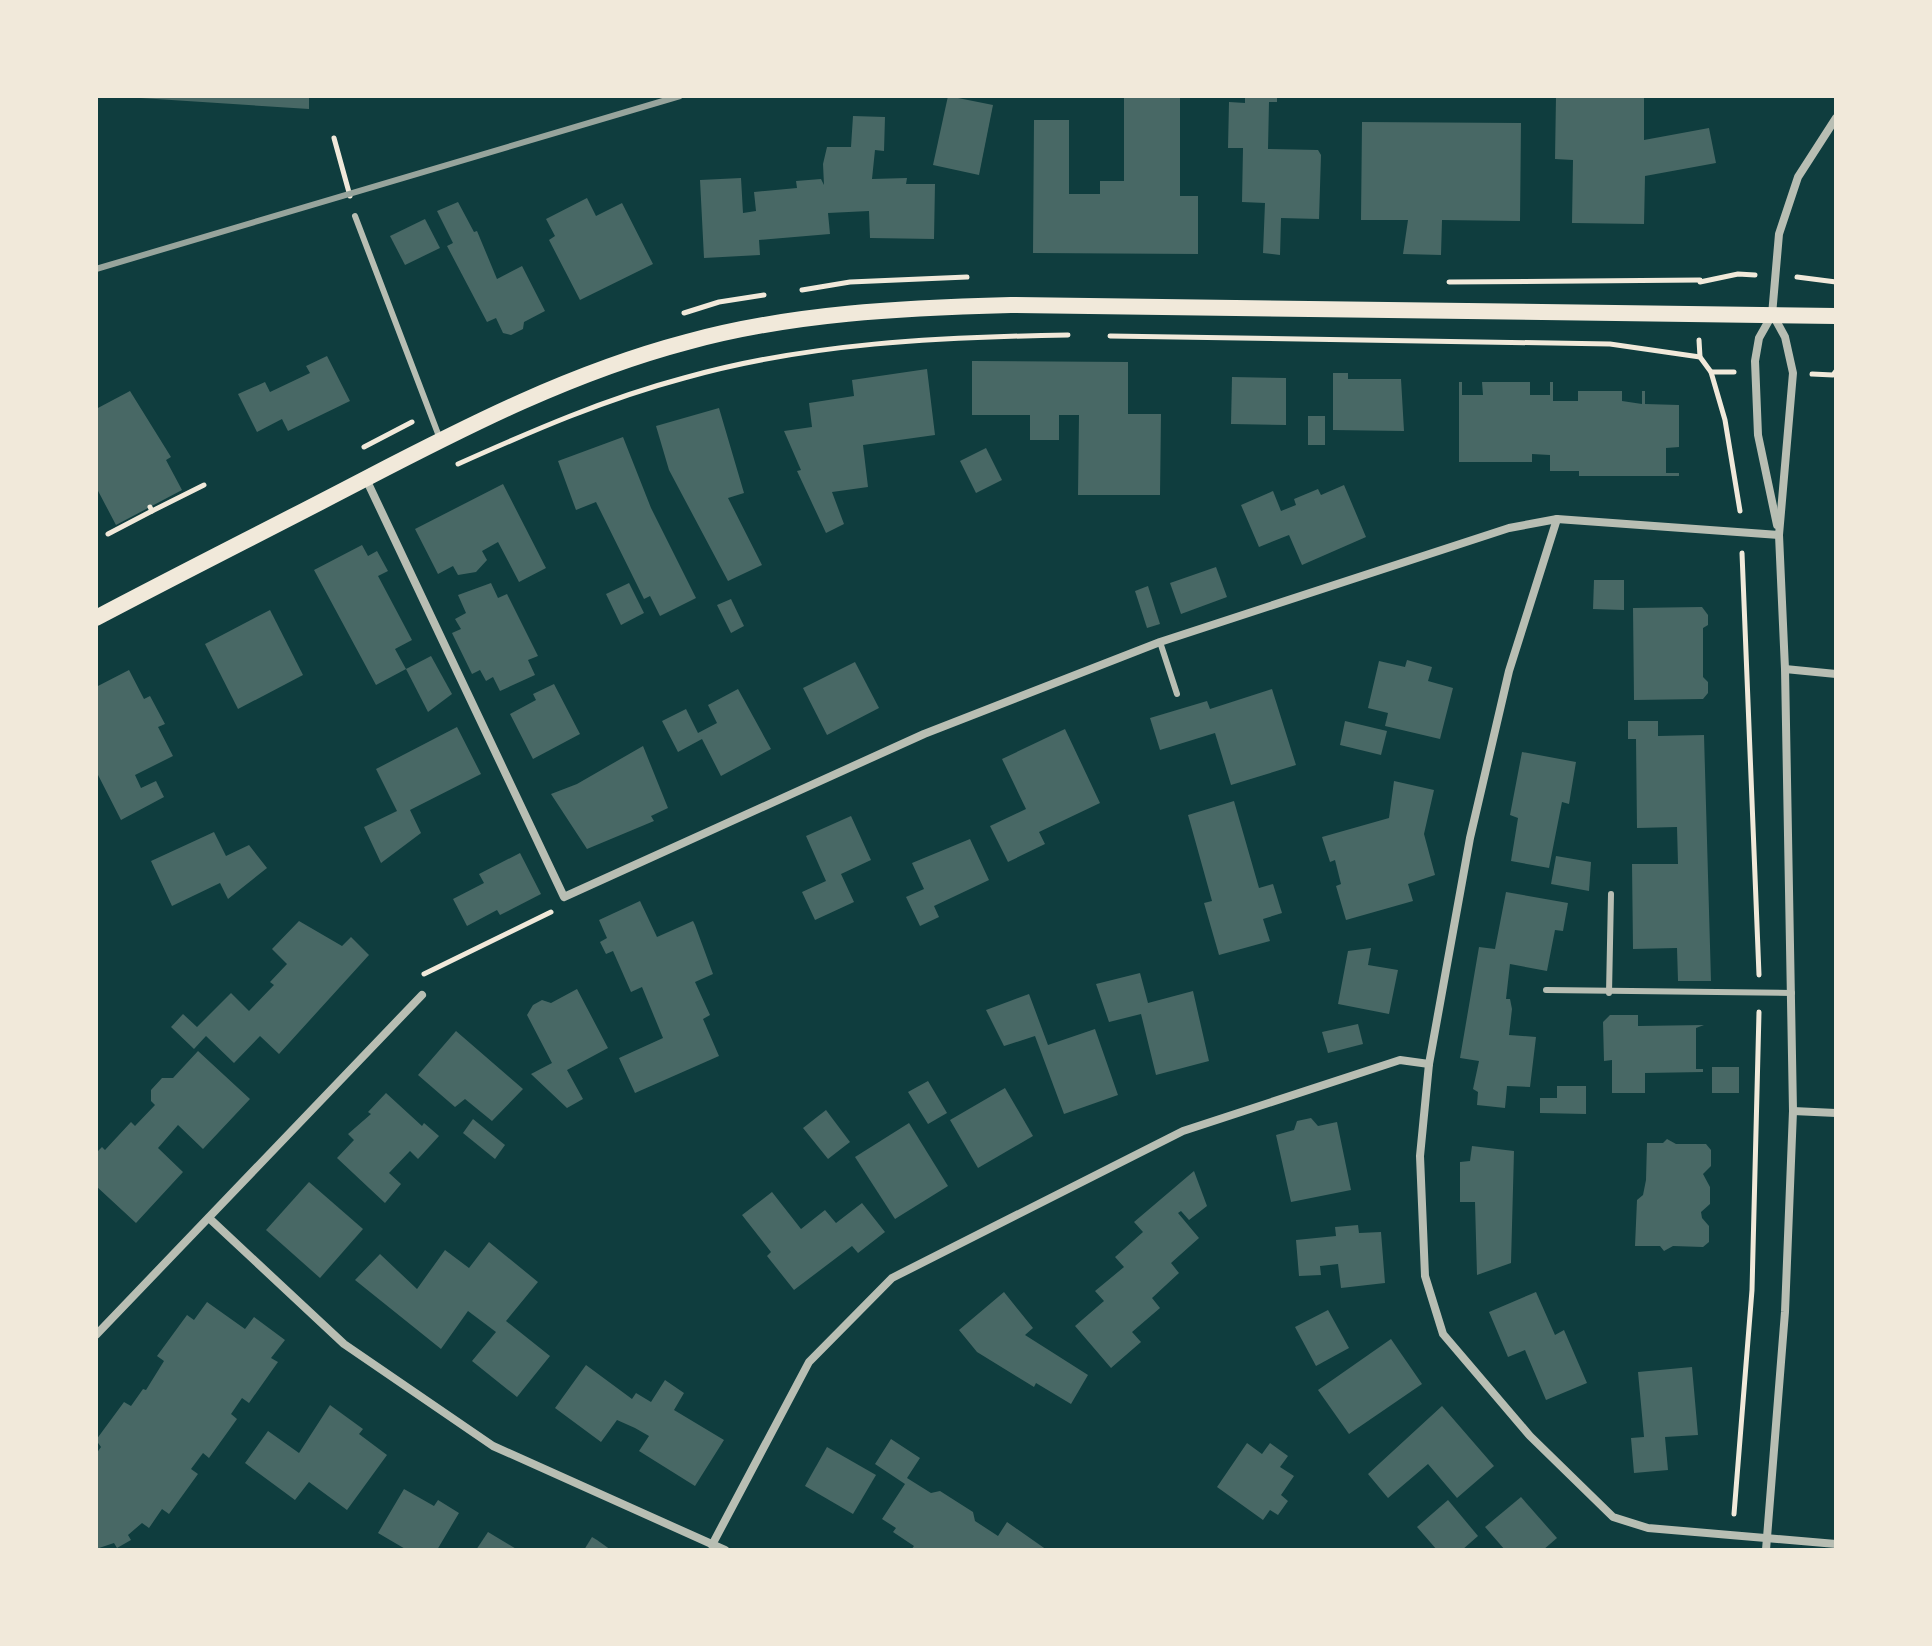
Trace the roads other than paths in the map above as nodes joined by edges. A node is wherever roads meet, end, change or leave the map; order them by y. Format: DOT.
graph roads {
  1 [pos="1836,118"];
  2 [pos="355,216"];
  3 [pos="1772,315"];
  4 [pos="1836,316"];
  5 [pos="440,439"];
  6 [pos="366,479"];
  7 [pos="1557,519"];
  8 [pos="1779,535"];
  9 [pos="96,618"];
  10 [pos="1160,642"];
  11 [pos="1785,669"];
  12 [pos="1836,674"];
  13 [pos="1177,694"];
  14 [pos="1611,894"];
  15 [pos="1546,990"];
  16 [pos="1609,993"];
  17 [pos="1792,993"];
  18 [pos="422,995"];
  19 [pos="1429,1064"];
  20 [pos="1793,1111"];
  21 [pos="1836,1113"];
  22 [pos="209,1218"];
  23 [pos="96,1335"];
  24 [pos="1767,1538"];
  25 [pos="1836,1544"];
  26 [pos="712,1545"];
  27 [pos="725,1550"];
  28 [pos="1766,1550"];
  1 -- 3 [label="street"];
  2 -- 5 [label="lane"];
  3 -- 4 [label="main road"];
  3 -- 5 [label="main road"];
  3 -- 8 [label="street"];
  3 -- 8 [label="street"];
  5 -- 6 [label="main road"];
  6 -- 9 [label="main road"];
  6 -- 10 [label="street"];
  7 -- 8 [label="street"];
  7 -- 10 [label="street"];
  7 -- 19 [label="street"];
  8 -- 11 [label="street"];
  10 -- 13 [label="lane"];
  11 -- 12 [label="street"];
  11 -- 17 [label="street"];
  14 -- 16 [label="lane"];
  15 -- 16 [label="lane"];
  16 -- 17 [label="lane"];
  17 -- 20 [label="street"];
  18 -- 22 [label="street"];
  19 -- 24 [label="street"];
  19 -- 26 [label="street"];
  20 -- 21 [label="street"];
  20 -- 24 [label="street"];
  22 -- 23 [label="street"];
  22 -- 26 [label="street"];
  24 -- 25 [label="street"];
  24 -- 28 [label="street"];
  26 -- 27 [label="street"];
}
